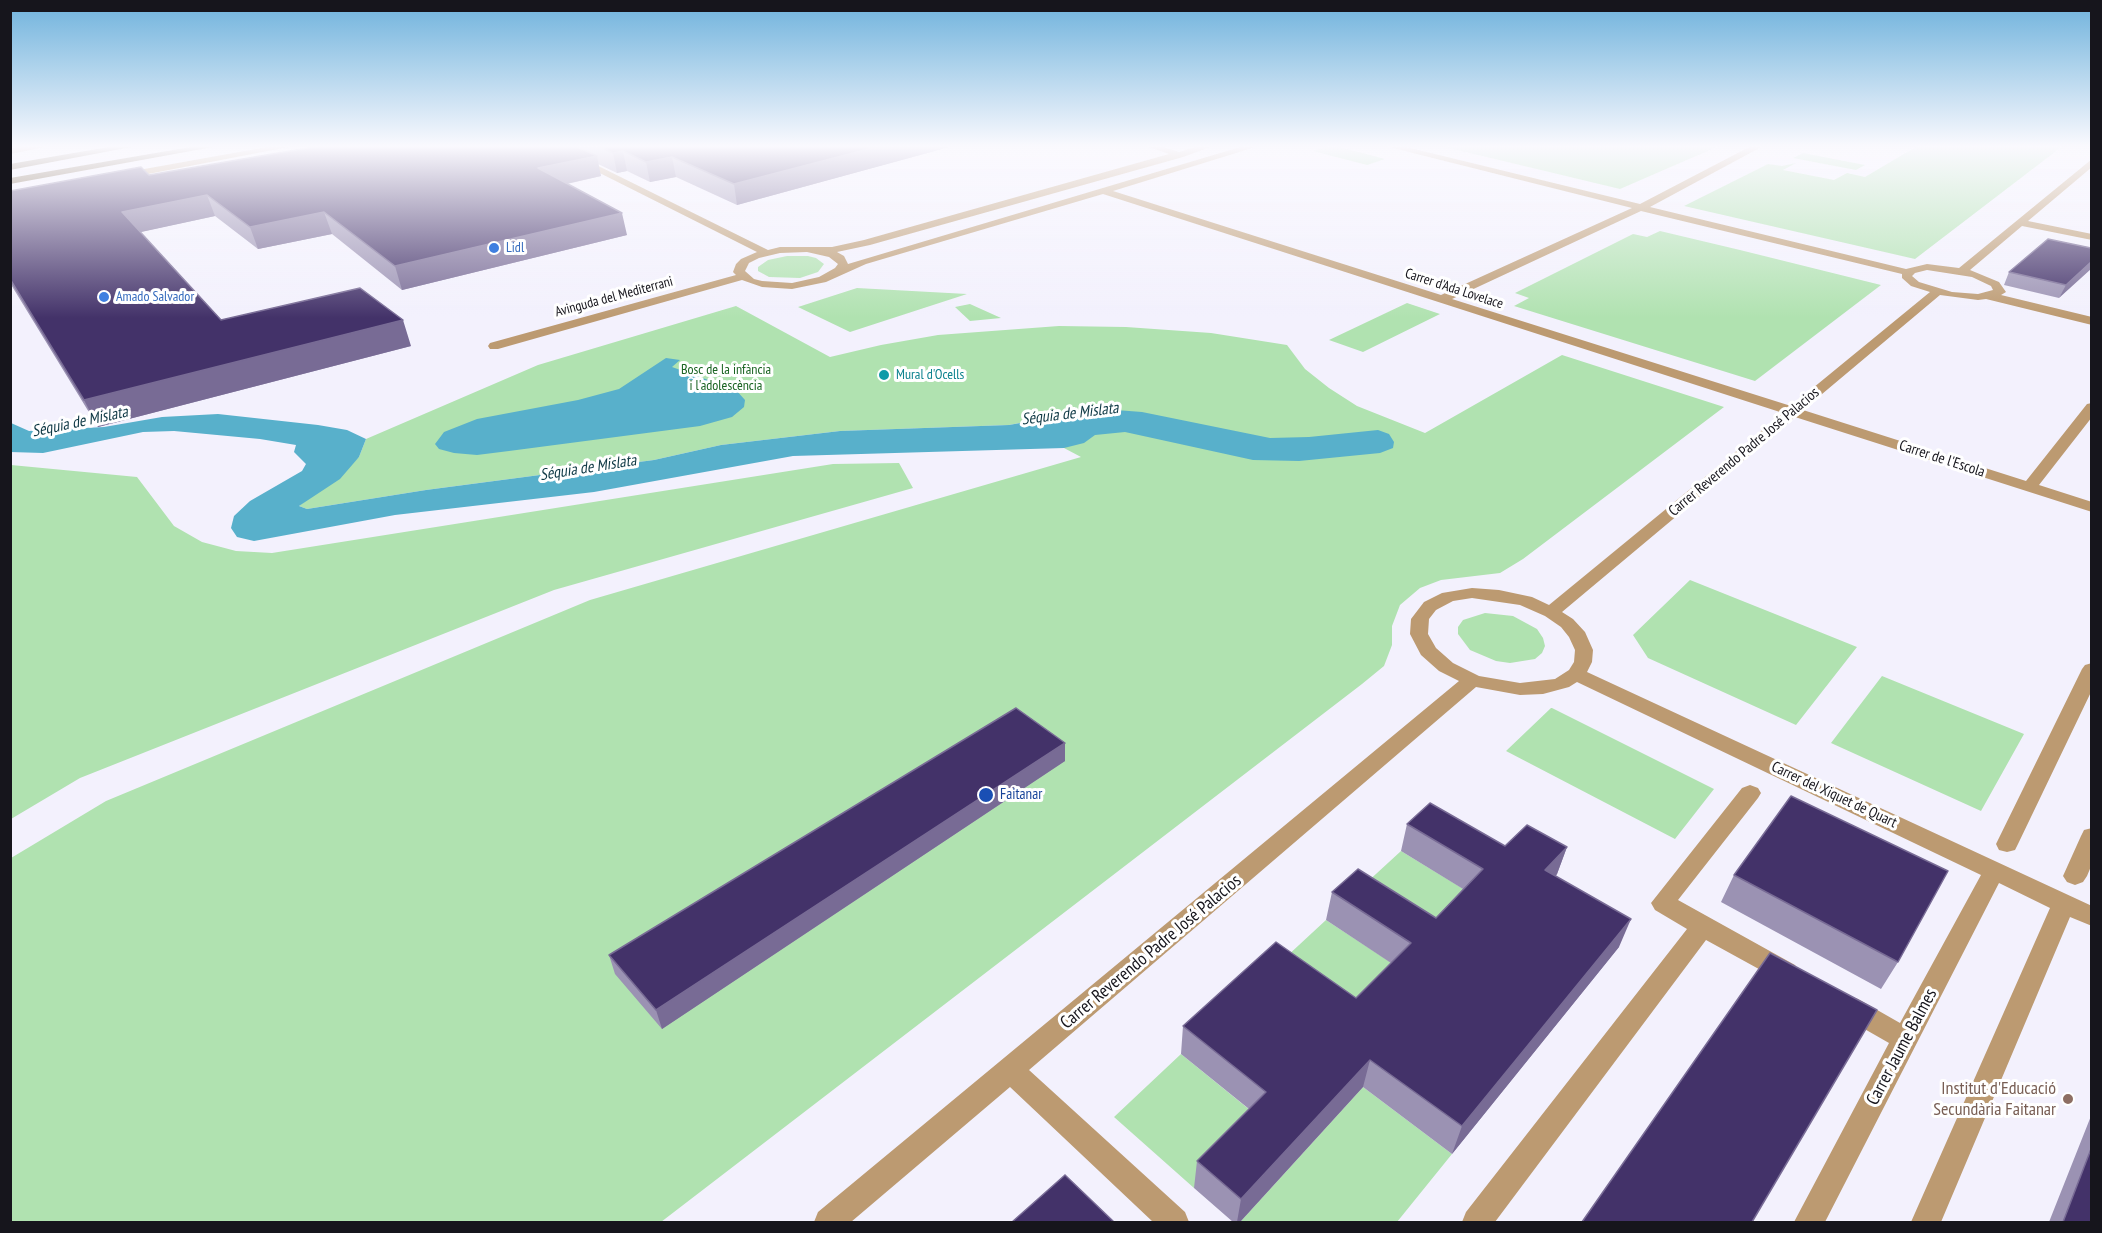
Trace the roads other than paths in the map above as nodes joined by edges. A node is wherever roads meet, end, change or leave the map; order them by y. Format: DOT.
graph roads {
  1 [pos="665,203"];
  2 [pos="1010,203"];
  3 [pos="1069,203"];
  4 [pos="1139,203"];
  5 [pos="1612,203"];
  6 [pos="1650,203"];
  7 [pos="2046,203"];
  8 [pos="1638,209"];
  9 [pos="2020,222"];
  10 [pos="2091,237"];
  11 [pos="819,250"];
  12 [pos="767,252"];
  13 [pos="1962,271"];
  14 [pos="1906,272"];
  15 [pos="832,276"];
  16 [pos="742,277"];
  17 [pos="1937,292"];
  18 [pos="1995,294"];
  19 [pos="1440,300"];
  20 [pos="2091,314"];
  21 [pos="2091,321"];
  22 [pos="494,346"];
  23 [pos="2091,407"];
  24 [pos="1793,411"];
  25 [pos="2029,487"];
  26 [pos="2091,507"];
  27 [pos="1551,612"];
  28 [pos="2091,669"];
  29 [pos="1576,674"];
  30 [pos="1472,680"];
  31 [pos="1750,794"];
  32 [pos="2091,836"];
  33 [pos="2007,844"];
  34 [pos="1994,871"];
  35 [pos="2075,876"];
  36 [pos="2064,904"];
  37 [pos="2091,917"];
  38 [pos="1703,926"];
  39 [pos="1906,1039"];
  40 [pos="1010,1070"];
  41 [pos="829,1222"];
  42 [pos="1174,1222"];
  43 [pos="1477,1222"];
  44 [pos="1809,1222"];
  45 [pos="1926,1222"];
  1 -- 12 [label="street"];
  2 -- 11 [label="street"];
  3 -- 15 [label="street"];
  4 -- 19 [label="street, Carrer d'Ada Lovelace"];
  5 -- 8 [label="street"];
  6 -- 8 [label="street"];
  7 -- 9 [label="street"];
  8 -- 14 [label="street"];
  8 -- 19 [label="street"];
  9 -- 10 [label="street"];
  9 -- 13 [label="street"];
  11 -- 12 [label="street"];
  11 -- 15 [label="street"];
  12 -- 16 [label="street"];
  13 -- 14 [label="street"];
  13 -- 18 [label="street"];
  14 -- 17 [label="street"];
  15 -- 16 [label="street"];
  16 -- 22 [label="street, Avinguda del Mediterrani"];
  17 -- 18 [label="street"];
  17 -- 24 [label="street, Carrer Reverendo Padre José Palacios"];
  18 -- 20 [label="street"];
  18 -- 21 [label="street"];
  19 -- 24 [label="street, Carrer d'Ada Lovelace"];
  23 -- 25 [label="street"];
  24 -- 25 [label="street, Carrer de l'Escola"];
  24 -- 27 [label="street, Carrer Reverendo Padre José Palacios"];
  25 -- 26 [label="street, Carrer de l'Escola"];
  27 -- 29 [label="street"];
  27 -- 30 [label="street"];
  28 -- 33 [label="street"];
  29 -- 30 [label="street"];
  29 -- 34 [label="street, Carrer del Xiquet de Quart"];
  30 -- 40 [label="street, Carrer Reverendo Padre José Palacios"];
  31 -- 38 [label="street"];
  32 -- 35 [label="street"];
  34 -- 36 [label="street, Carrer del Xiquet de Quart"];
  34 -- 39 [label="street, Carrer Jaume Balmes"];
  36 -- 37 [label="street, Carrer del Xiquet de Quart"];
  36 -- 45 [label="street"];
  38 -- 39 [label="street"];
  38 -- 43 [label="street"];
  39 -- 44 [label="street, Carrer Jaume Balmes"];
  40 -- 41 [label="street, Carrer Reverendo Padre José Palacios"];
  40 -- 42 [label="street"];
}
